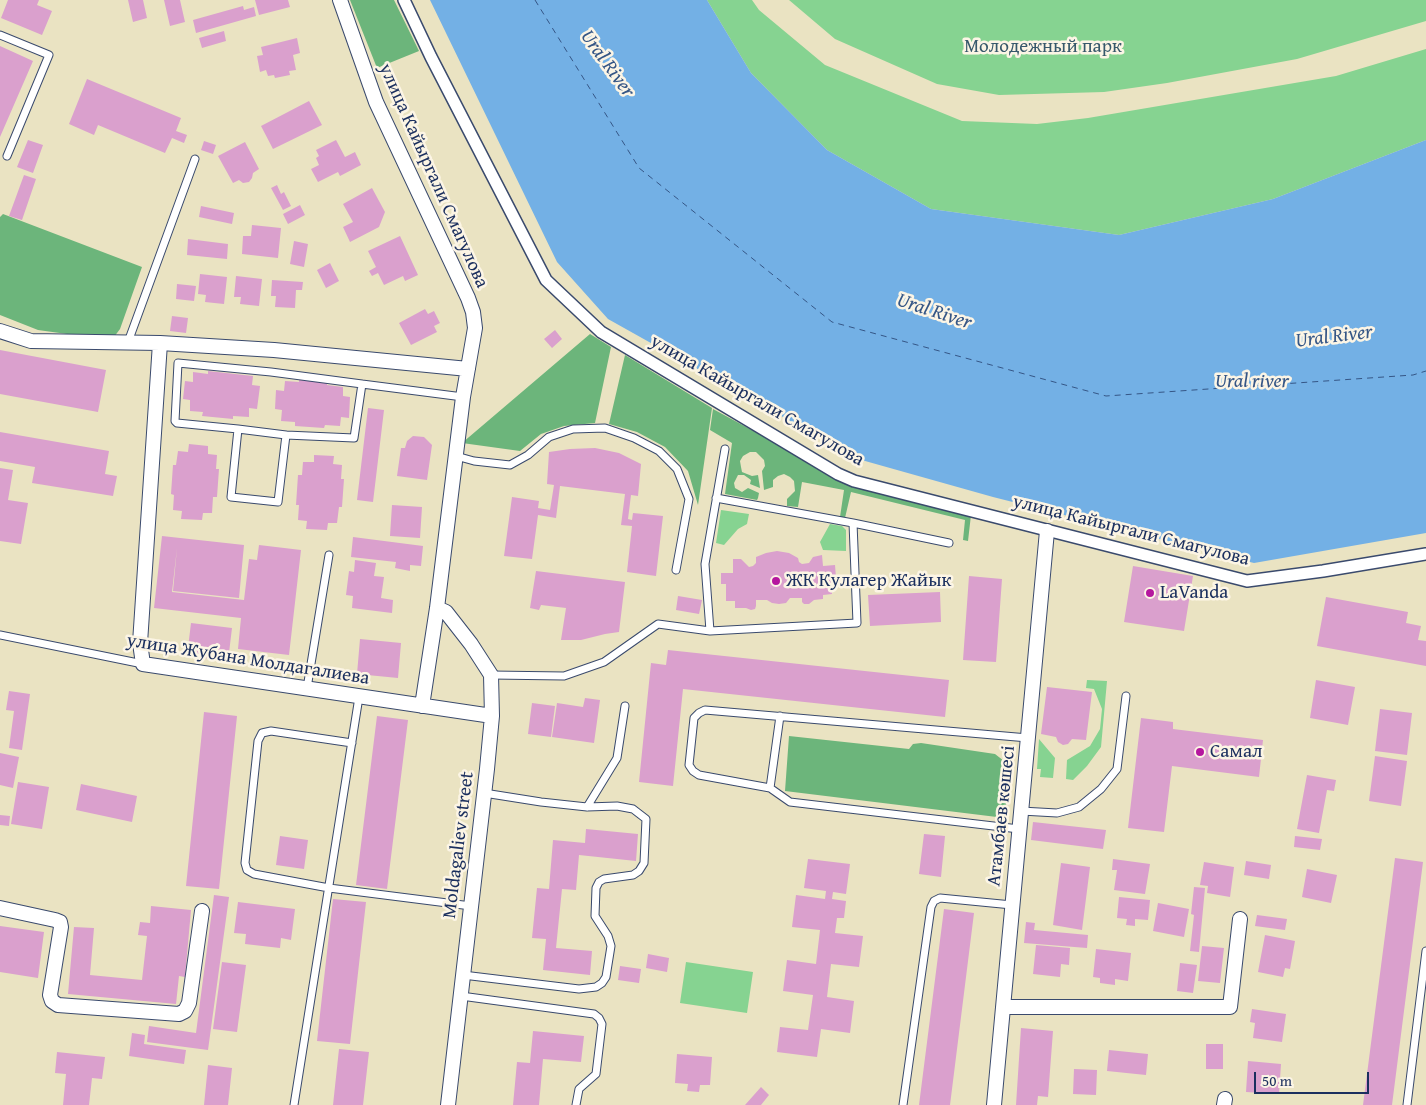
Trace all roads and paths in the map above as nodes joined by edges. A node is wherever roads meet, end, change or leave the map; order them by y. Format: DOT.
graph roads {
  1 [pos="340,0"];
  2 [pos="404,0"];
  3 [pos="0,35"];
  4 [pos="7,156"];
  5 [pos="195,159"];
  6 [pos="0,331"];
  7 [pos="128,342"];
  8 [pos="160,343"];
  9 [pos="468,369"];
  10 [pos="362,384"];
  11 [pos="464,397"];
  12 [pos="238,429"];
  13 [pos="286,434"];
  14 [pos="725,449"];
  15 [pos="456,456"];
  16 [pos="716,498"];
  17 [pos="853,523"];
  18 [pos="1047,531"];
  19 [pos="949,543"];
  20 [pos="1426,554"];
  21 [pos="329,555"];
  22 [pos="676,570"];
  23 [pos="437,608"];
  24 [pos="710,631"];
  25 [pos="0,635"];
  26 [pos="143,664"];
  27 [pos="490,675"];
  28 [pos="307,688"];
  29 [pos="359,696"];
  30 [pos="1126,696"];
  31 [pos="422,706"];
  32 [pos="625,706"];
  33 [pos="492,716"];
  34 [pos="780,716"];
  35 [pos="1029,738"];
  36 [pos="352,743"];
  37 [pos="770,788"];
  38 [pos="484,793"];
  39 [pos="587,806"];
  40 [pos="1022,810"];
  41 [pos="1019,829"];
  42 [pos="328,888"];
  43 [pos="1012,904"];
  44 [pos="471,906"];
  45 [pos="0,908"];
  46 [pos="202,911"];
  47 [pos="1240,919"];
  48 [pos="1426,951"];
  49 [pos="463,975"];
  50 [pos="461,996"];
  51 [pos="1003,1007"];
  52 [pos="294,1105"];
  53 [pos="448,1105"];
  54 [pos="576,1105"];
  55 [pos="903,1105"];
  56 [pos="994,1105"];
  57 [pos="1407,1105"];
  1 -- 9 [label="street, улица Кайыргали Смагулова"];
  2 -- 18 [label="street, улица Кайыргали Смагулова"];
  3 -- 4 [label="lane"];
  5 -- 7 [label="lane"];
  6 -- 7 [label="street"];
  7 -- 8 [label="street"];
  8 -- 9 [label="street"];
  8 -- 26 [label="street"];
  9 -- 11 [label="street, улица Кайыргали Смагулова"];
  10 -- 11 [label="lane"];
  10 -- 12 [label="lane"];
  10 -- 13 [label="lane"];
  11 -- 15 [label="street, улица Кайыргали Смагулова"];
  12 -- 13 [label="lane"];
  12 -- 13 [label="lane"];
  14 -- 16 [label="lane"];
  15 -- 22 [label="lane"];
  15 -- 23 [label="street, улица Кайыргали Смагулова"];
  16 -- 17 [label="lane"];
  16 -- 24 [label="lane"];
  17 -- 19 [label="lane"];
  17 -- 24 [label="lane"];
  18 -- 20 [label="street, улица Кайыргали Смагулова"];
  18 -- 35 [label="street, Атамбаев көшесі"];
  21 -- 28 [label="lane"];
  23 -- 27 [label="street, Moldagaliev street"];
  23 -- 31 [label="street, улица Кайыргали Смагулова"];
  24 -- 27 [label="lane"];
  25 -- 26 [label="lane, улица Жубана Молдагалиева"];
  26 -- 28 [label="street, улица Жубана Молдагалиева"];
  27 -- 33 [label="street, Moldagaliev street"];
  28 -- 29 [label="street, улица Жубана Молдагалиева"];
  29 -- 31 [label="street, улица Жубана Молдагалиева"];
  29 -- 36 [label="lane"];
  30 -- 40 [label="lane"];
  31 -- 33 [label="street, улица Жубана Молдагалиева"];
  32 -- 39 [label="lane"];
  33 -- 38 [label="street, Moldagaliev street"];
  34 -- 35 [label="lane"];
  34 -- 37 [label="lane"];
  34 -- 37 [label="lane"];
  35 -- 40 [label="street, Атамбаев көшесі"];
  36 -- 42 [label="lane"];
  36 -- 42 [label="lane"];
  37 -- 41 [label="lane"];
  38 -- 39 [label="lane"];
  38 -- 44 [label="street, Moldagaliev street"];
  39 -- 49 [label="lane"];
  40 -- 41 [label="street, Атамбаев көшесі"];
  41 -- 43 [label="street, Атамбаев көшесі"];
  42 -- 44 [label="lane"];
  42 -- 52 [label="lane"];
  43 -- 51 [label="street, Атамбаев көшесі"];
  43 -- 55 [label="lane"];
  44 -- 49 [label="street, Moldagaliev street"];
  45 -- 46 [label="street"];
  47 -- 51 [label="street"];
  48 -- 57 [label="lane"];
  49 -- 50 [label="street, Moldagaliev street"];
  50 -- 53 [label="street, Moldagaliev street"];
  50 -- 54 [label="lane"];
  51 -- 56 [label="street, Атамбаев көшесі"];
}
